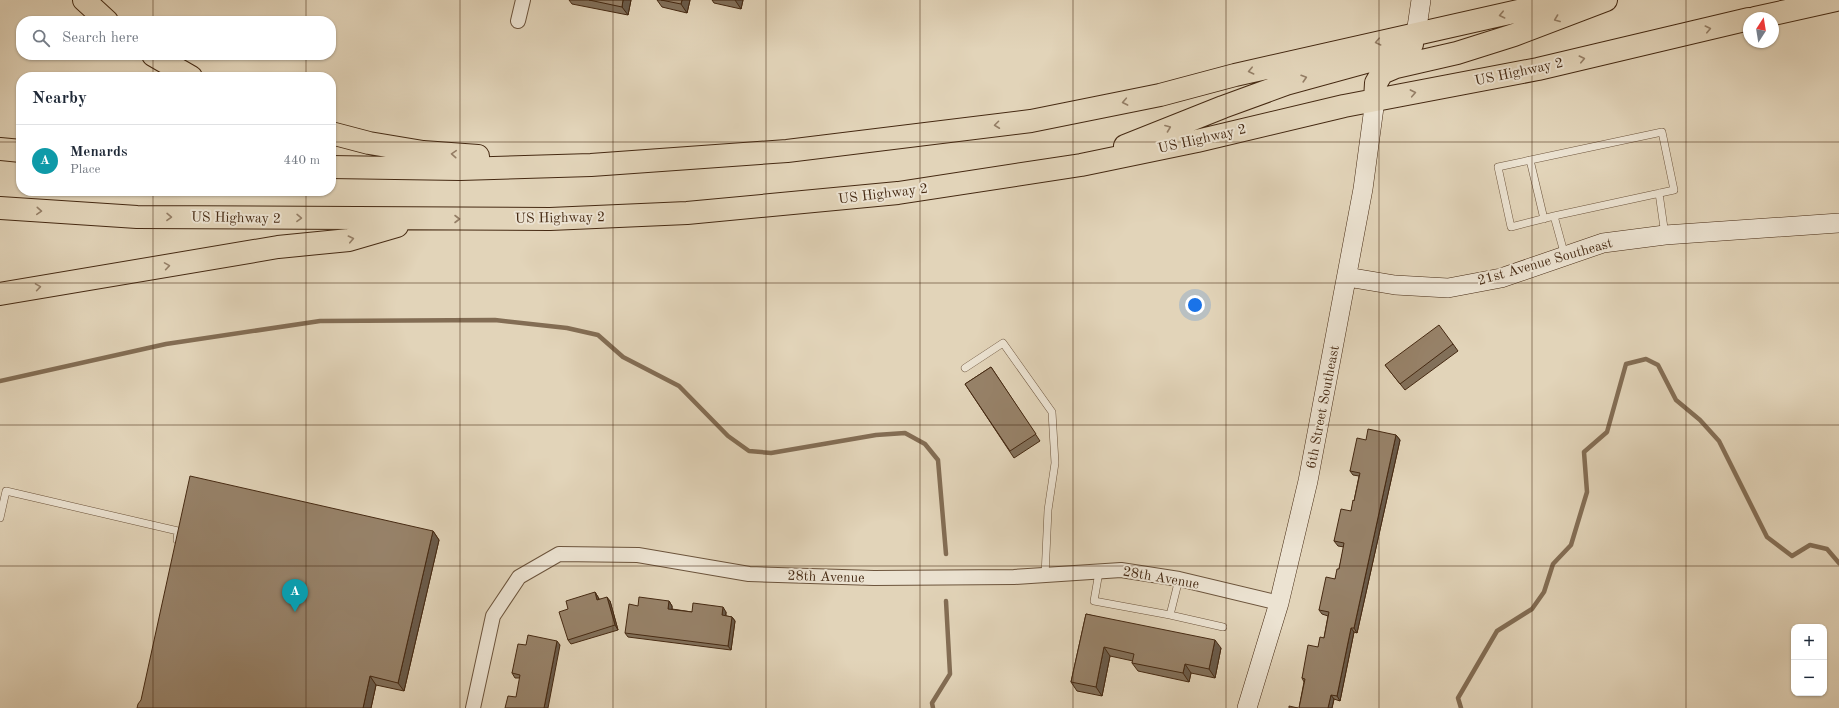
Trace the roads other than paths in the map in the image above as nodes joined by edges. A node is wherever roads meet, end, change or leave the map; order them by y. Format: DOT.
graph roads {
  1 [pos="84,0"];
  2 [pos="523,0"];
  3 [pos="1422,0"];
  4 [pos="1567,0"];
  5 [pos="1606,0"];
  6 [pos="1836,0"];
  7 [pos="1779,13"];
  8 [pos="102,16"];
  9 [pos="1743,20"];
  10 [pos="518,21"];
  11 [pos="1416,34"];
  12 [pos="162,60"];
  13 [pos="182,72"];
  14 [pos="1375,100"];
  15 [pos="336,134"];
  16 [pos="0,149"];
  17 [pos="16,150"];
  18 [pos="1530,160"];
  19 [pos="591,165"];
  20 [pos="1081,165"];
  21 [pos="336,167"];
  22 [pos="1659,193"];
  23 [pos="0,208"];
  24 [pos="1554,216"];
  25 [pos="422,219"];
  26 [pos="1544,219"];
  27 [pos="1839,223"];
  28 [pos="1665,235"];
  29 [pos="1565,256"];
  30 [pos="1347,277"];
  31 [pos="0,294"];
  32 [pos="965,368"];
  33 [pos="3,492"];
  34 [pos="0,518"];
  35 [pos="176,546"];
  36 [pos="1099,572"];
  37 [pos="1045,576"];
  38 [pos="1179,579"];
  39 [pos="1279,603"];
  40 [pos="1170,615"];
  41 [pos="1223,627"];
  42 [pos="473,708"];
  43 [pos="1247,708"];
  1 -- 8 [label="highway"];
  2 -- 10 [label="street"];
  3 -- 11 [label="street"];
  4 -- 11 [label="highway, one-way"];
  5 -- 14 [label="highway, one-way"];
  6 -- 7 [label="highway"];
  14 -- 9 [label="highway, US Highway 2, one-way"];
  11 -- 19 [label="highway, one-way"];
  20 -- 11 [label="highway, one-way"];
  12 -- 13 [label="highway"];
  14 -- 20 [label="highway, US Highway 2"];
  14 -- 30 [label="street, 6th Street Southeast"];
  19 -- 15 [label="highway, one-way"];
  16 -- 17 [label="highway"];
  18 -- 22 [label="lane"];
  18 -- 26 [label="lane"];
  18 -- 26 [label="lane"];
  19 -- 21 [label="highway"];
  25 -- 20 [label="highway, US Highway 2, one-way"];
  22 -- 24 [label="lane"];
  22 -- 28 [label="lane"];
  23 -- 25 [label="highway, US Highway 2, one-way"];
  24 -- 26 [label="lane"];
  24 -- 29 [label="lane"];
  31 -- 25 [label="highway, one-way"];
  27 -- 28 [label="street, 21st Avenue Southeast"];
  28 -- 29 [label="street, 21st Avenue Southeast"];
  29 -- 30 [label="street, 21st Avenue Southeast"];
  30 -- 39 [label="street, 6th Street Southeast"];
  32 -- 37 [label="lane"];
  33 -- 34 [label="lane"];
  33 -- 35 [label="lane"];
  36 -- 37 [label="street, 28th Avenue"];
  36 -- 38 [label="street, 28th Avenue"];
  36 -- 40 [label="lane"];
  37 -- 42 [label="street, 28th Avenue"];
  38 -- 39 [label="street, 28th Avenue"];
  38 -- 40 [label="lane"];
  39 -- 43 [label="street, 6th Street Southeast"];
  40 -- 41 [label="lane"];
}
